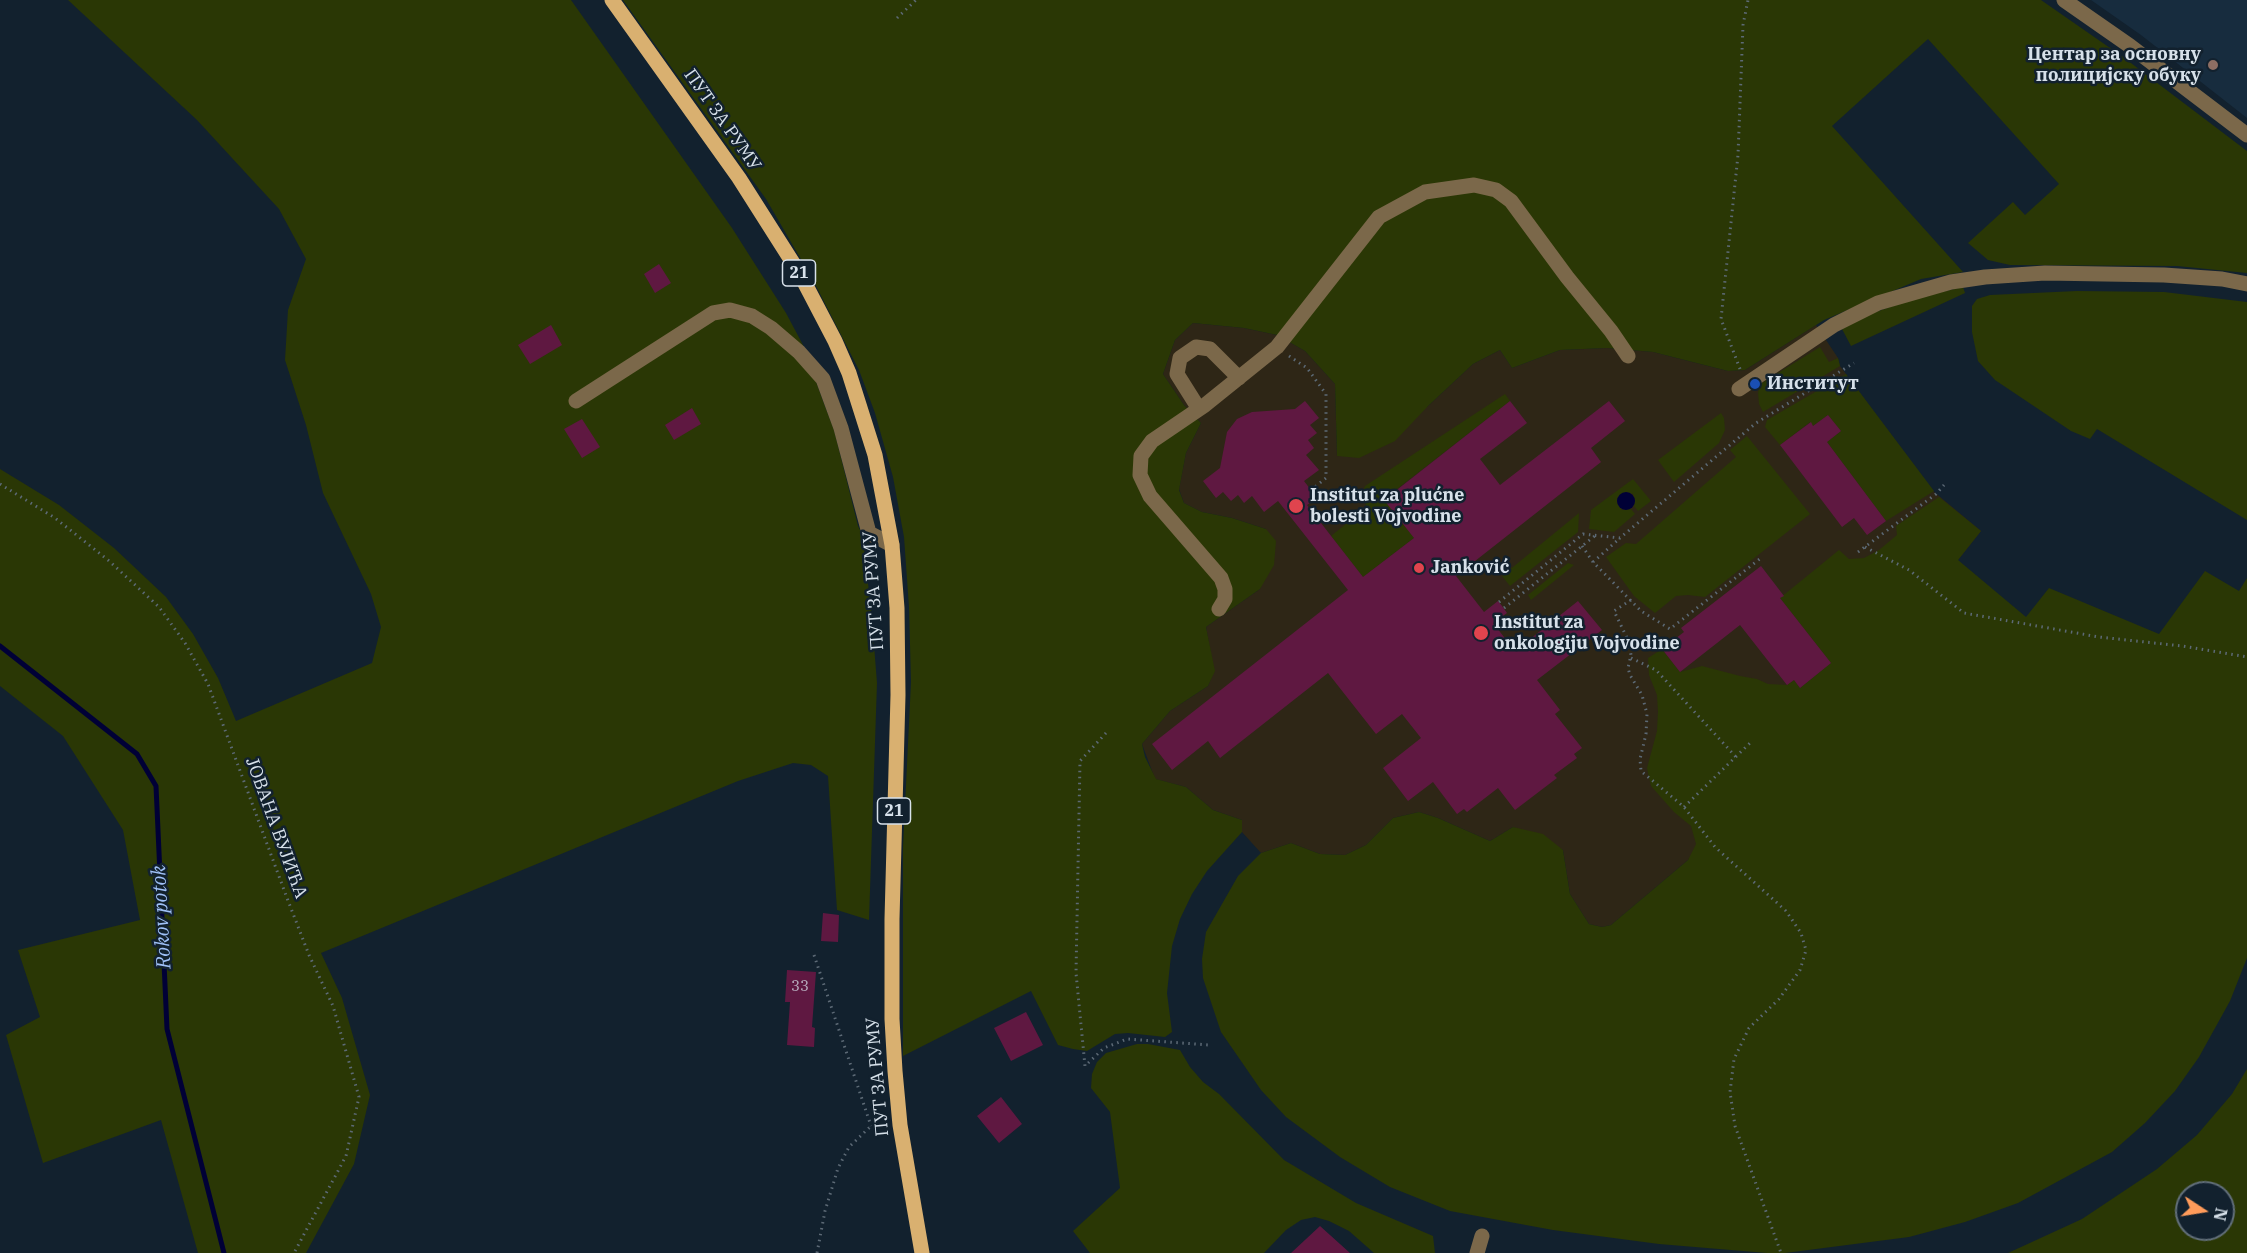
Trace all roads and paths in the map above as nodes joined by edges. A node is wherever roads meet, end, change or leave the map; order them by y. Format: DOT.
graph roads {
  1 [pos="612,0"];
  2 [pos="916,0"];
  3 [pos="1748,0"];
  4 [pos="2064,0"];
  5 [pos="897,18"];
  6 [pos="2247,135"];
  7 [pos="2247,284"];
  8 [pos="1277,347"];
  9 [pos="1629,356"];
  10 [pos="1854,363"];
  11 [pos="1239,378"];
  12 [pos="1742,387"];
  13 [pos="576,401"];
  14 [pos="1199,409"];
  15 [pos="0,484"];
  16 [pos="1944,485"];
  17 [pos="1311,490"];
  18 [pos="1596,535"];
  19 [pos="1620,538"];
  20 [pos="892,545"];
  21 [pos="1582,546"];
  22 [pos="1865,547"];
  23 [pos="1858,552"];
  24 [pos="1761,558"];
  25 [pos="1593,562"];
  26 [pos="1631,600"];
  27 [pos="1499,602"];
  28 [pos="1504,608"];
  29 [pos="1219,609"];
  30 [pos="2247,657"];
  31 [pos="1630,658"];
  32 [pos="1106,733"];
  33 [pos="1751,742"];
  34 [pos="1736,757"];
  35 [pos="1684,807"];
  36 [pos="814,955"];
  37 [pos="1209,1045"];
  38 [pos="900,1125"];
  39 [pos="871,1126"];
  40 [pos="1482,1236"];
  41 [pos="294,1253"];
  42 [pos="817,1253"];
  43 [pos="922,1253"];
  44 [pos="1478,1253"];
  45 [pos="1781,1253"];
  1 -- 20 [label="main road, ПУТ ЗА РУМУ / 21"];
  2 -- 5 [label="path"];
  3 -- 12 [label="path"];
  4 -- 6 [label="street"];
  7 -- 12 [label="street"];
  8 -- 9 [label="street"];
  8 -- 11 [label="street"];
  8 -- 17 [label="path"];
  10 -- 19 [label="path"];
  11 -- 14 [label="street"];
  11 -- 14 [label="street"];
  13 -- 20 [label="street"];
  14 -- 29 [label="street"];
  15 -- 41 [label="path, ЈОВАНА ВУЈИЋА"];
  16 -- 22 [label="path"];
  18 -- 19 [label="path"];
  18 -- 21 [label="path"];
  18 -- 27 [label="path"];
  19 -- 25 [label="path"];
  20 -- 38 [label="main road, ПУТ ЗА РУМУ / 21"];
  21 -- 25 [label="path"];
  21 -- 28 [label="path"];
  22 -- 23 [label="path"];
  22 -- 30 [label="path"];
  24 -- 26 [label="path"];
  25 -- 26 [label="path"];
  26 -- 31 [label="path"];
  31 -- 34 [label="path"];
  31 -- 35 [label="path"];
  32 -- 37 [label="path"];
  33 -- 34 [label="path"];
  34 -- 35 [label="path"];
  35 -- 45 [label="path"];
  36 -- 39 [label="path"];
  38 -- 39 [label="path"];
  38 -- 43 [label="main road, ПУТ ЗА РУМУ / 21"];
  39 -- 42 [label="path"];
  40 -- 44 [label="street"];
}
